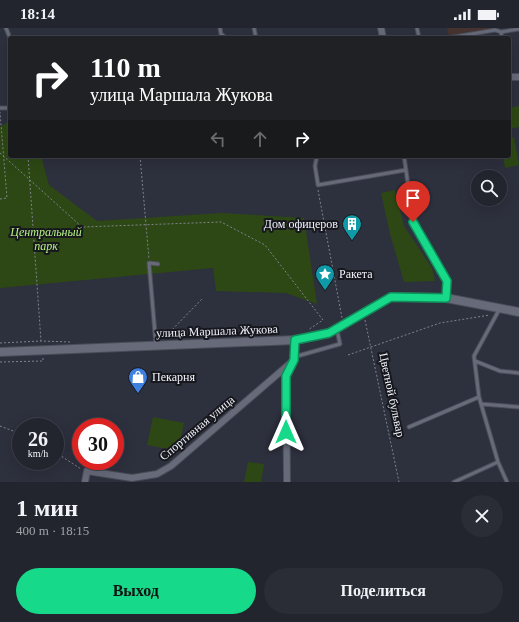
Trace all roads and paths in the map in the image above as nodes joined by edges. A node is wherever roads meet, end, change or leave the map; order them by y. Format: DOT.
graph roads {
  1 [pos="519,29"];
  2 [pos="501,32"];
  3 [pos="460,36"];
  4 [pos="502,36"];
  5 [pos="0,108"];
  6 [pos="0,153"];
  7 [pos="4,156"];
  8 [pos="28,158"];
  9 [pos="140,158"];
  10 [pos="317,158"];
  11 [pos="404,158"];
  12 [pos="406,170"];
  13 [pos="30,180"];
  14 [pos="318,185"];
  15 [pos="0,199"];
  16 [pos="146,224"];
  17 [pos="149,263"];
  18 [pos="158,264"];
  19 [pos="446,298"];
  20 [pos="202,299"];
  21 [pos="498,311"];
  22 [pos="519,312"];
  23 [pos="363,313"];
  24 [pos="323,320"];
  25 [pos="340,327"];
  26 [pos="295,340"];
  27 [pos="158,344"];
  28 [pos="371,347"];
  29 [pos="42,350"];
  30 [pos="0,352"];
  31 [pos="348,355"];
  32 [pos="294,358"];
  33 [pos="475,361"];
  34 [pos="0,362"];
  35 [pos="519,373"];
  36 [pos="479,397"];
  37 [pos="481,404"];
  38 [pos="519,407"];
  39 [pos="0,426"];
  40 [pos="408,427"];
  41 [pos="12,431"];
  42 [pos="64,458"];
  43 [pos="498,462"];
  44 [pos="87,472"];
  45 [pos="85,482"];
  46 [pos="287,482"];
  47 [pos="399,482"];
  48 [pos="454,482"];
  49 [pos="507,482"];
  1 -- 2 [label="lane"];
  2 -- 3 [label="lane"];
  2 -- 4 [label="lane"];
  5 -- 7 [label="path"];
  6 -- 7 [label="path"];
  7 -- 13 [label="path"];
  7 -- 15 [label="path"];
  8 -- 13 [label="path"];
  9 -- 16 [label="path"];
  10 -- 14 [label="lane"];
  11 -- 12 [label="lane"];
  12 -- 14 [label="lane"];
  12 -- 19 [label="lane"];
  13 -- 16 [label="path"];
  13 -- 29 [label="path"];
  14 -- 25 [label="path"];
  16 -- 17 [label="path"];
  16 -- 24 [label="path"];
  17 -- 18 [label="lane"];
  17 -- 27 [label="lane"];
  19 -- 21 [label="street, улица Маршала Жукова"];
  19 -- 23 [label="street, улица Маршала Жукова"];
  20 -- 27 [label="path"];
  21 -- 22 [label="street, улица Маршала Жукова"];
  21 -- 28 [label="path"];
  21 -- 33 [label="lane"];
  23 -- 25 [label="street, улица Маршала Жукова"];
  23 -- 28 [label="path, Цветной бульвар"];
  25 -- 26 [label="street, улица Маршала Жукова"];
  25 -- 32 [label="lane"];
  26 -- 27 [label="street, улица Маршала Жукова"];
  26 -- 32 [label="street"];
  27 -- 29 [label="street, улица Маршала Жукова"];
  28 -- 31 [label="path"];
  28 -- 47 [label="path, Цветной бульвар"];
  29 -- 30 [label="street, улица Маршала Жукова"];
  29 -- 34 [label="path"];
  32 -- 44 [label="street, Спортивная улица"];
  32 -- 46 [label="street"];
  33 -- 35 [label="lane"];
  33 -- 36 [label="lane"];
  36 -- 37 [label="lane"];
  36 -- 40 [label="lane"];
  37 -- 38 [label="lane"];
  37 -- 43 [label="lane"];
  39 -- 41 [label="path"];
  42 -- 44 [label="path"];
  43 -- 48 [label="lane"];
  43 -- 49 [label="lane"];
  44 -- 45 [label="street"];
}
